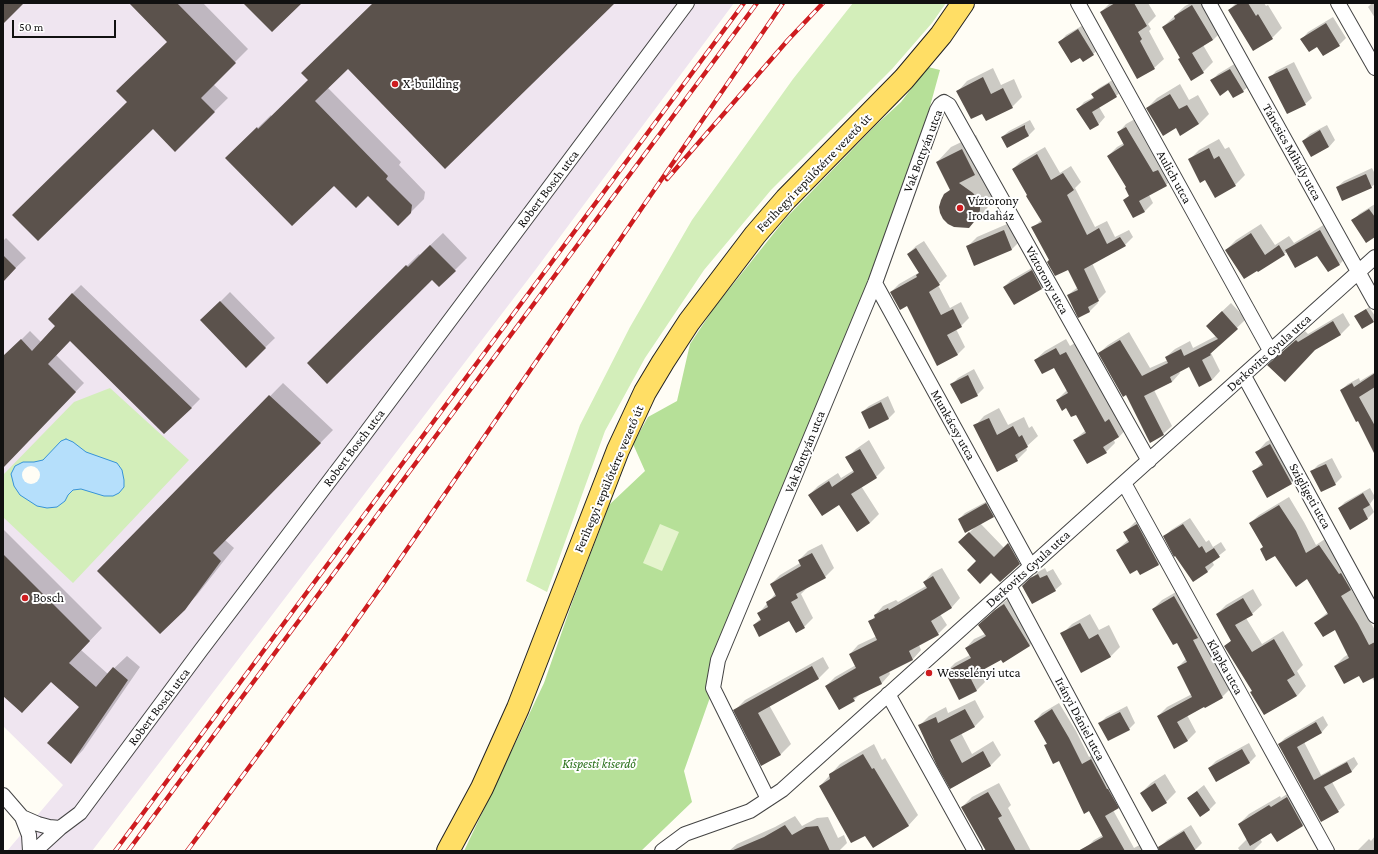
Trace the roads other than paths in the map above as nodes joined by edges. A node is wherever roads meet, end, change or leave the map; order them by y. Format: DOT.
graph roads {
  1 [pos="687,3"];
  2 [pos="963,3"];
  3 [pos="1078,3"];
  4 [pos="1209,3"];
  5 [pos="1338,3"];
  6 [pos="1375,68"];
  7 [pos="944,102"];
  8 [pos="1375,257"];
  9 [pos="1358,272"];
  10 [pos="874,283"];
  11 [pos="1375,302"];
  12 [pos="1271,352"];
  13 [pos="1244,376"];
  14 [pos="1149,461"];
  15 [pos="1124,483"];
  16 [pos="1032,566"];
  17 [pos="1009,586"];
  18 [pos="1375,616"];
  19 [pos="888,694"];
  20 [pos="3,795"];
  21 [pos="768,799"];
  22 [pos="22,817"];
  23 [pos="60,828"];
  24 [pos="30,851"];
  25 [pos="35,851"];
  26 [pos="448,851"];
  27 [pos="662,851"];
  28 [pos="975,851"];
  29 [pos="1151,851"];
  30 [pos="1327,851"];
  1 -- 23 [label="street, Robert Bosch utca"];
  2 -- 26 [label="main road, Ferihegyi repülőtérre vezető út"];
  3 -- 12 [label="street, Aulich utca"];
  4 -- 9 [label="street, Táncsics Mihály utca"];
  5 -- 6 [label="street"];
  7 -- 10 [label="street, Vak Bottyán utca"];
  7 -- 14 [label="street, Víztorony utca"];
  8 -- 9 [label="street, Derkovits Gyula utca"];
  9 -- 11 [label="street, Táncsics Mihály utca"];
  9 -- 12 [label="street, Derkovits Gyula utca"];
  10 -- 16 [label="street, Munkácsy utca"];
  10 -- 21 [label="street, Vak Bottyán utca"];
  12 -- 13 [label="street, Derkovits Gyula utca"];
  13 -- 14 [label="street, Derkovits Gyula utca"];
  13 -- 18 [label="street, Szigligeti utca"];
  14 -- 15 [label="street, Derkovits Gyula utca"];
  15 -- 16 [label="street, Derkovits Gyula utca"];
  15 -- 30 [label="street, Klapka utca"];
  16 -- 17 [label="street, Derkovits Gyula utca"];
  17 -- 19 [label="street, Derkovits Gyula utca"];
  17 -- 29 [label="street, Irányi Dániel utca"];
  19 -- 21 [label="street, Derkovits Gyula utca"];
  19 -- 28 [label="street"];
  20 -- 22 [label="street"];
  21 -- 27 [label="street, Derkovits Gyula utca"];
  22 -- 23 [label="street"];
  22 -- 24 [label="street"];
  23 -- 25 [label="street, Robert Bosch utca"];
}
